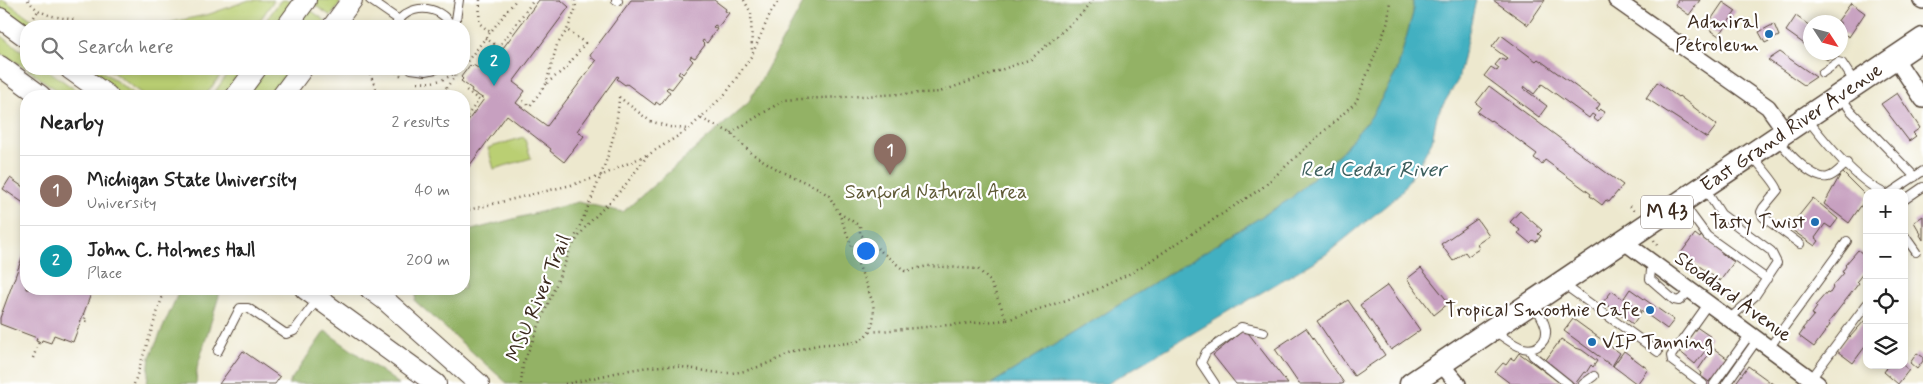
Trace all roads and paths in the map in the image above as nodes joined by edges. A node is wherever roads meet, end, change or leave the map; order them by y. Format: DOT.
graph roads {
  1 [pos="28,0"];
  2 [pos="306,0"];
  3 [pos="352,0"];
  4 [pos="370,0"];
  5 [pos="420,0"];
  6 [pos="459,0"];
  7 [pos="480,0"];
  8 [pos="516,0"];
  9 [pos="534,0"];
  10 [pos="575,0"];
  11 [pos="744,0"];
  12 [pos="778,0"];
  13 [pos="1092,0"];
  14 [pos="1390,0"];
  15 [pos="1616,0"];
  16 [pos="412,10"];
  17 [pos="38,11"];
  18 [pos="34,17"];
  19 [pos="77,20"];
  20 [pos="291,20"];
  21 [pos="337,20"];
  22 [pos="393,20"];
  23 [pos="400,20"];
  24 [pos="449,20"];
  25 [pos="455,20"];
  26 [pos="3,21"];
  27 [pos="567,30"];
  28 [pos="490,32"];
  29 [pos="20,33"];
  30 [pos="485,38"];
  31 [pos="1923,39"];
  32 [pos="752,55"];
  33 [pos="470,57"];
  34 [pos="1895,58"];
  35 [pos="0,66"];
  36 [pos="1822,73"];
  37 [pos="78,75"];
  38 [pos="252,75"];
  39 [pos="298,75"];
  40 [pos="370,75"];
  41 [pos="456,75"];
  42 [pos="546,84"];
  43 [pos="33,90"];
  44 [pos="100,90"];
  45 [pos="240,90"];
  46 [pos="286,90"];
  47 [pos="377,90"];
  48 [pos="445,90"];
  49 [pos="1848,90"];
  50 [pos="470,93"];
  51 [pos="1922,97"];
  52 [pos="523,101"];
  53 [pos="470,112"];
  54 [pos="700,118"];
  55 [pos="1806,118"];
  56 [pos="689,129"];
  57 [pos="731,134"];
  58 [pos="1781,135"];
  59 [pos="648,155"];
  60 [pos="1752,155"];
  61 [pos="1847,163"];
  62 [pos="1923,171"];
  63 [pos="600,176"];
  64 [pos="1915,177"];
  65 [pos="1704,187"];
  66 [pos="1923,187"];
  67 [pos="1877,189"];
  68 [pos="1896,189"];
  69 [pos="1908,197"];
  70 [pos="1682,202"];
  71 [pos="470,210"];
  72 [pos="839,213"];
  73 [pos="1847,241"];
  74 [pos="1908,241"];
  75 [pos="1623,242"];
  76 [pos="1800,244"];
  77 [pos="572,246"];
  78 [pos="1916,252"];
  79 [pos="1767,279"];
  80 [pos="1561,283"];
  81 [pos="163,295"];
  82 [pos="311,295"];
  83 [pos="313,295"];
  84 [pos="378,295"];
  85 [pos="1533,302"];
  86 [pos="1708,304"];
  87 [pos="1863,310"];
  88 [pos="83,315"];
  89 [pos="1729,319"];
  90 [pos="1007,320"];
  91 [pos="87,322"];
  92 [pos="1492,330"];
  93 [pos="869,332"];
  94 [pos="1264,332"];
  95 [pos="1759,341"];
  96 [pos="39,342"];
  97 [pos="1529,349"];
  98 [pos="218,351"];
  99 [pos="1658,352"];
  100 [pos="33,358"];
  101 [pos="1441,364"];
  102 [pos="1594,376"];
  103 [pos="1815,382"];
  104 [pos="134,383"];
  105 [pos="436,384"];
  106 [pos="479,384"];
  107 [pos="521,384"];
  108 [pos="565,384"];
  109 [pos="1216,384"];
  110 [pos="1412,384"];
  111 [pos="1458,384"];
  112 [pos="1568,384"];
  113 [pos="1583,384"];
  114 [pos="1703,384"];
  115 [pos="1714,384"];
  116 [pos="1726,384"];
  1 -- 17 [label="path"];
  2 -- 20 [label="street"];
  3 -- 21 [label="street"];
  4 -- 22 [label="lane"];
  5 -- 16 [label="lane"];
  6 -- 25 [label="lane"];
  7 -- 28 [label="path"];
  8 -- 28 [label="path"];
  9 -- 30 [label="path"];
  10 -- 27 [label="path"];
  11 -- 32 [label="path"];
  12 -- 32 [label="path, MSU River Trail"];
  13 -- 57 [label="path"];
  14 -- 90 [label="path"];
  15 -- 58 [label="street"];
  16 -- 23 [label="lane"];
  16 -- 24 [label="lane"];
  17 -- 18 [label="path"];
  17 -- 19 [label="path"];
  26 -- 29 [label="street"];
  27 -- 42 [label="path"];
  27 -- 42 [label="path"];
  28 -- 30 [label="path"];
  30 -- 33 [label="path"];
  31 -- 34 [label="main road, East Grand River Avenue / M 43"];
  32 -- 54 [label="path, MSU River Trail"];
  34 -- 49 [label="main road, East Grand River Avenue / M 43"];
  34 -- 51 [label="street"];
  35 -- 43 [label="street"];
  36 -- 49 [label="lane"];
  37 -- 44 [label="street"];
  38 -- 45 [label="street"];
  39 -- 46 [label="street"];
  40 -- 47 [label="path"];
  41 -- 48 [label="path"];
  42 -- 52 [label="path"];
  49 -- 55 [label="main road, East Grand River Avenue / M 43"];
  49 -- 64 [label="lane"];
  50 -- 53 [label="path"];
  54 -- 56 [label="path, MSU River Trail"];
  54 -- 57 [label="path"];
  55 -- 58 [label="main road, East Grand River Avenue / M 43"];
  55 -- 61 [label="lane"];
  56 -- 59 [label="path, MSU River Trail"];
  56 -- 63 [label="path"];
  57 -- 72 [label="path"];
  58 -- 60 [label="main road, East Grand River Avenue / M 43"];
  58 -- 61 [label="lane"];
  59 -- 63 [label="path"];
  59 -- 77 [label="path, MSU River Trail"];
  60 -- 65 [label="main road, East Grand River Avenue / M 43"];
  60 -- 76 [label="lane"];
  61 -- 67 [label="lane"];
  62 -- 64 [label="lane"];
  63 -- 71 [label="path"];
  63 -- 77 [label="path"];
  64 -- 68 [label="lane"];
  65 -- 70 [label="main road, East Grand River Avenue / M 43"];
  65 -- 79 [label="lane"];
  66 -- 69 [label="lane"];
  70 -- 75 [label="main road, East Grand River Avenue / M 43"];
  70 -- 79 [label="lane"];
  72 -- 90 [label="path"];
  72 -- 93 [label="path"];
  73 -- 95 [label="lane"];
  74 -- 78 [label="lane"];
  75 -- 80 [label="main road, East Grand River Avenue / M 43"];
  75 -- 86 [label="street, Stoddard Avenue"];
  77 -- 107 [label="path, MSU River Trail"];
  79 -- 89 [label="lane"];
  80 -- 85 [label="main road, East Grand River Avenue / M 43"];
  80 -- 99 [label="lane"];
  81 -- 104 [label="path"];
  82 -- 98 [label="lane"];
  83 -- 105 [label="street"];
  84 -- 106 [label="street"];
  85 -- 92 [label="main road, East Grand River Avenue / M 43"];
  85 -- 97 [label="lane"];
  86 -- 89 [label="street, Stoddard Avenue"];
  86 -- 114 [label="lane"];
  87 -- 103 [label="lane"];
  88 -- 91 [label="path"];
  89 -- 95 [label="street, Stoddard Avenue"];
  90 -- 93 [label="path"];
  92 -- 97 [label="lane"];
  92 -- 101 [label="main road, East Grand River Avenue / M 43"];
  93 -- 108 [label="path"];
  94 -- 109 [label="lane"];
  95 -- 103 [label="street, Stoddard Avenue"];
  95 -- 115 [label="lane"];
  95 -- 116 [label="lane"];
  96 -- 100 [label="path"];
  97 -- 112 [label="lane"];
  101 -- 110 [label="main road, East Grand River Avenue / M 43"];
  101 -- 111 [label="street"];
  102 -- 113 [label="lane"];
}
